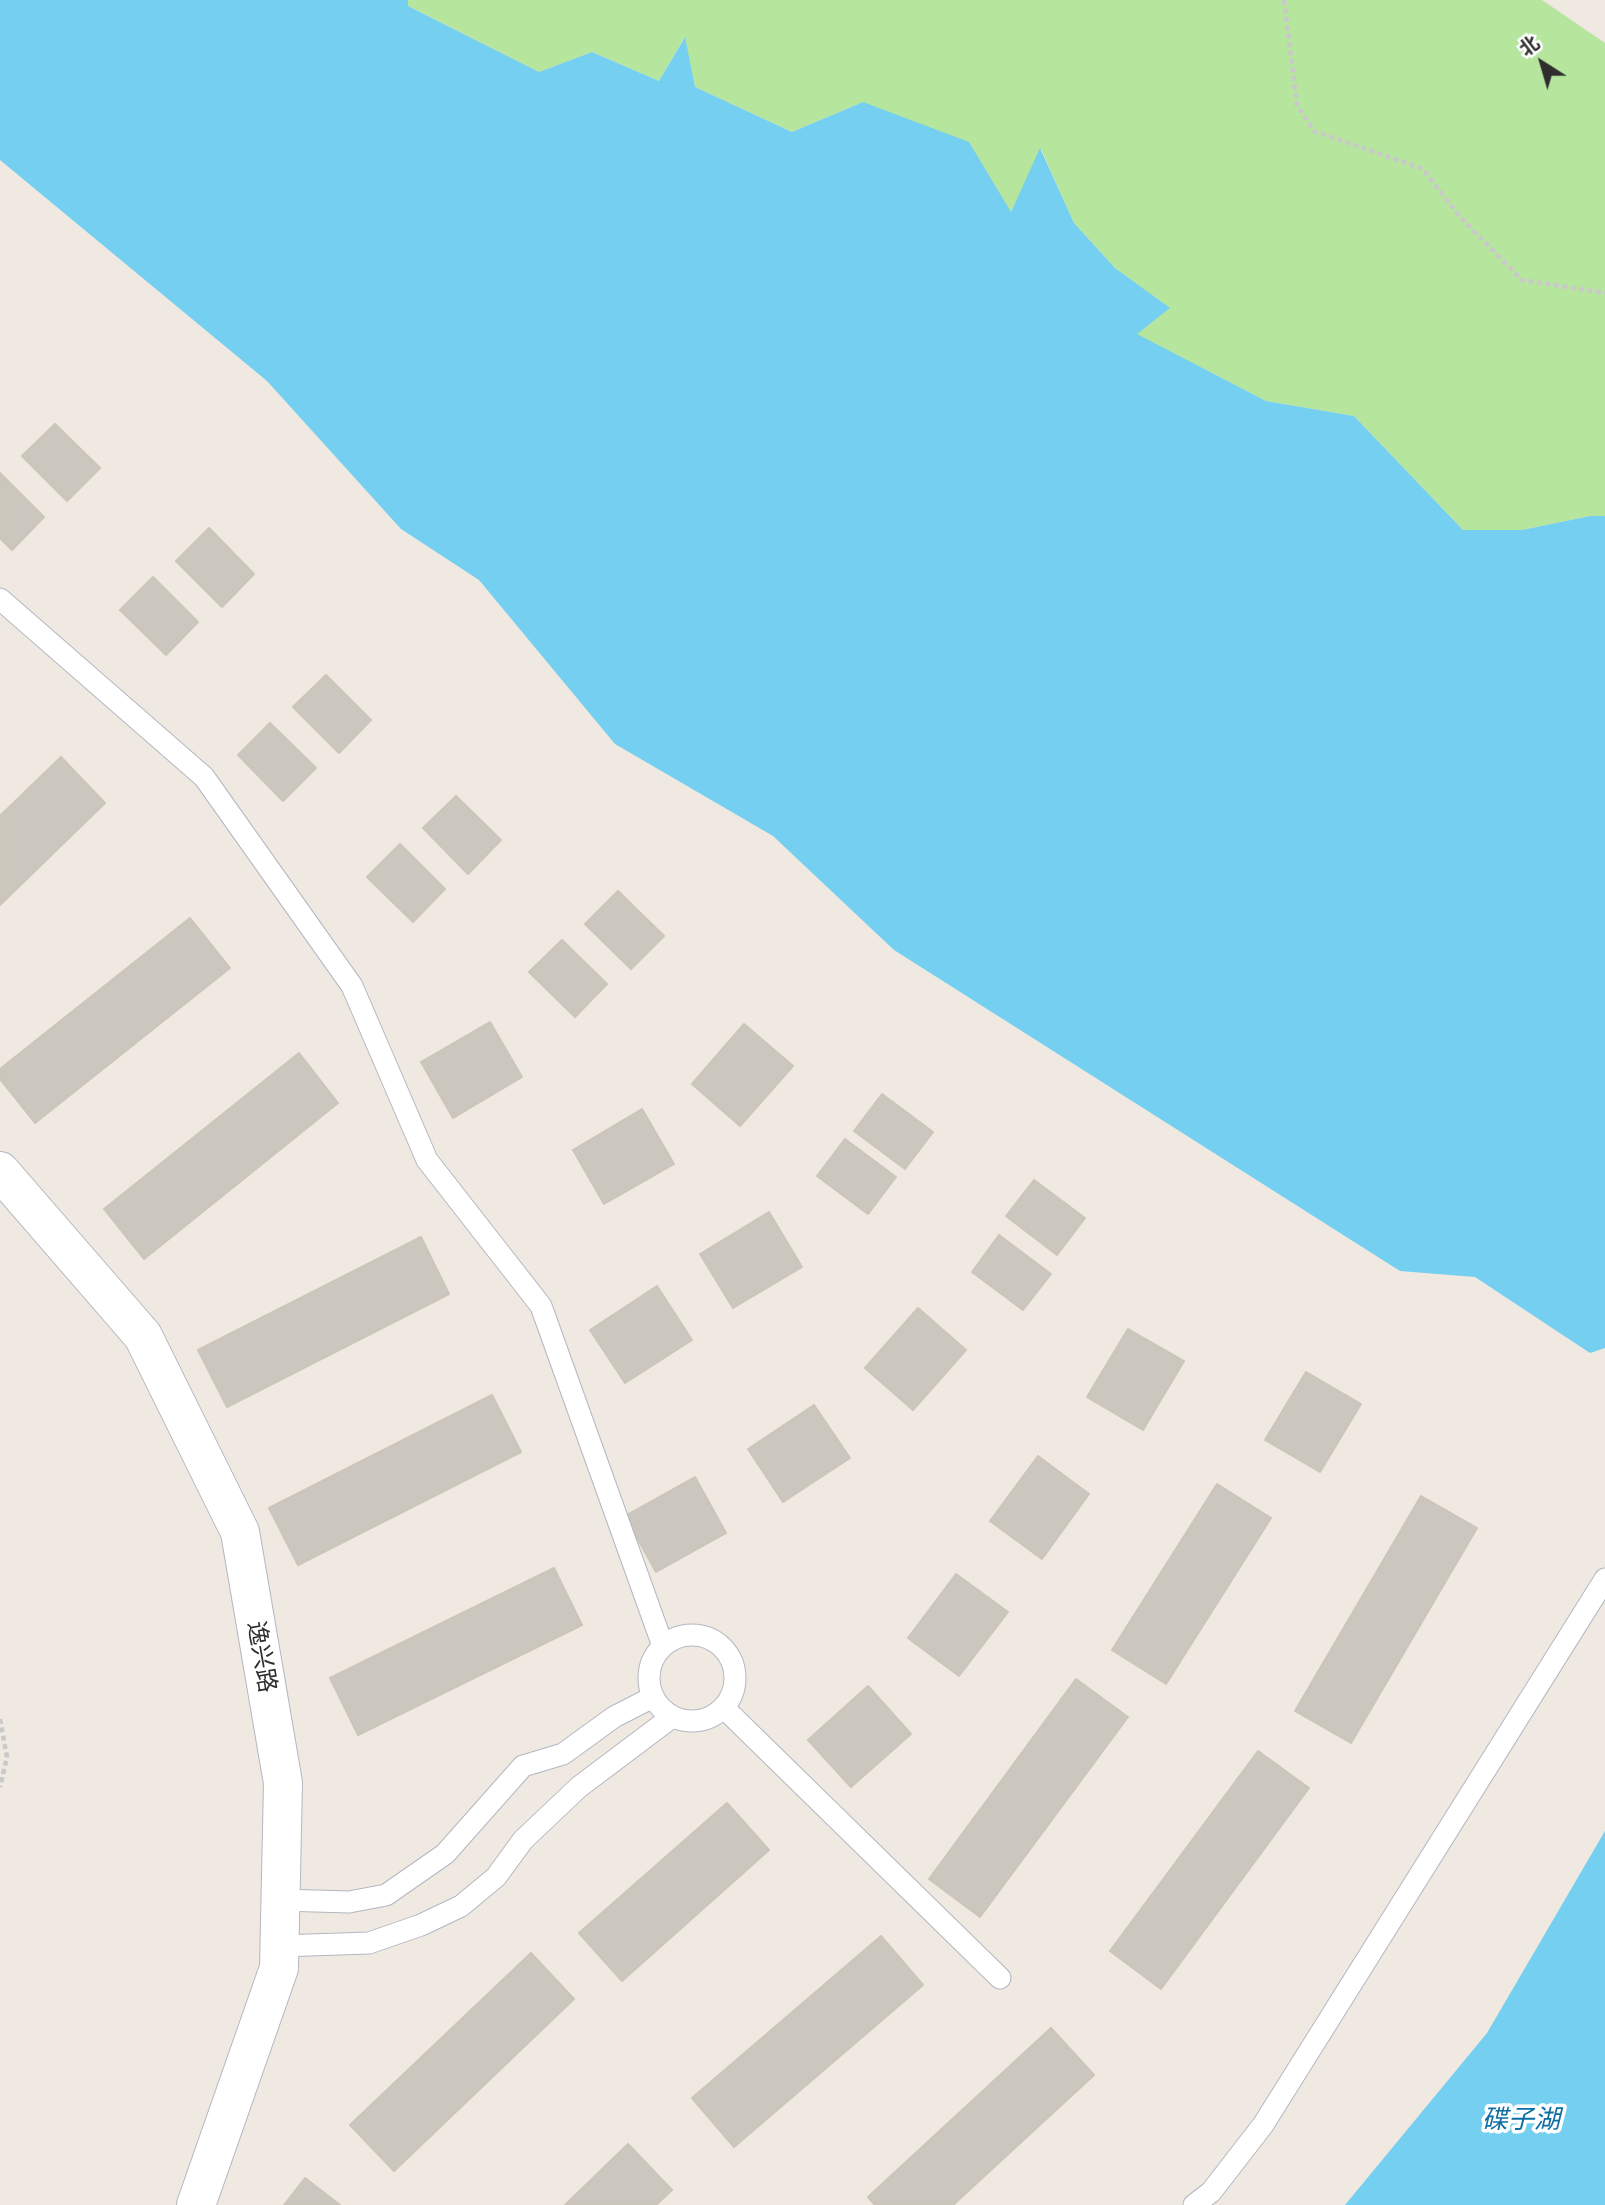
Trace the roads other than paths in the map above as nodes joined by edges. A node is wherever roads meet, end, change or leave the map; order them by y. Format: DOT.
graph roads {
  1 [pos="0,599"];
  2 [pos="0,1171"];
  3 [pos="1605,1579"];
  4 [pos="663,1646"];
  5 [pos="653,1697"];
  6 [pos="724,1708"];
  7 [pos="672,1717"];
  8 [pos="281,1900"];
  9 [pos="280,1945"];
  10 [pos="1000,1979"];
  11 [pos="196,2205"];
  12 [pos="1194,2205"];
  1 -- 4 [label="lane"];
  2 -- 8 [label="street, 逸兴路"];
  3 -- 12 [label="lane"];
  4 -- 5 [label="lane"];
  4 -- 6 [label="lane"];
  5 -- 7 [label="lane"];
  5 -- 8 [label="lane"];
  6 -- 7 [label="lane"];
  6 -- 10 [label="lane"];
  7 -- 9 [label="lane"];
  8 -- 9 [label="street, 逸兴路"];
  9 -- 11 [label="street, 逸兴路"];
}
